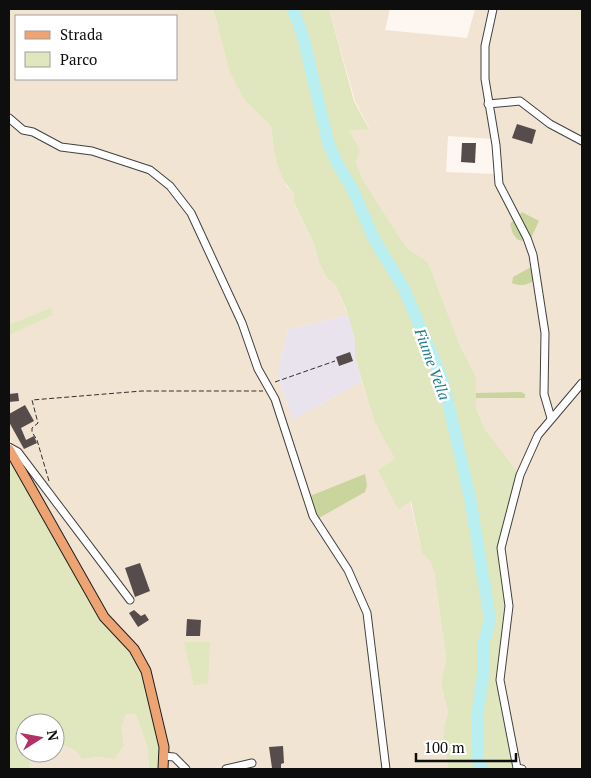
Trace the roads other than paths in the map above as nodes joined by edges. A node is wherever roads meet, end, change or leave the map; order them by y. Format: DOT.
graph roads {
  1 [pos="493,9"];
  2 [pos="488,104"];
  3 [pos="9,118"];
  4 [pos="582,141"];
  5 [pos="582,383"];
  6 [pos="551,418"];
  7 [pos="9,448"];
  8 [pos="130,600"];
  9 [pos="163,756"];
  10 [pos="252,762"];
  11 [pos="163,769"];
  12 [pos="186,769"];
  13 [pos="226,769"];
  14 [pos="386,769"];
  15 [pos="522,769"];
  1 -- 2 [label="street"];
  2 -- 4 [label="street"];
  2 -- 6 [label="street"];
  3 -- 14 [label="street"];
  5 -- 6 [label="street"];
  6 -- 15 [label="street"];
  7 -- 8 [label="street"];
  7 -- 9 [label="main road"];
  9 -- 11 [label="main road"];
  9 -- 12 [label="street"];
  10 -- 13 [label="street"];
}
